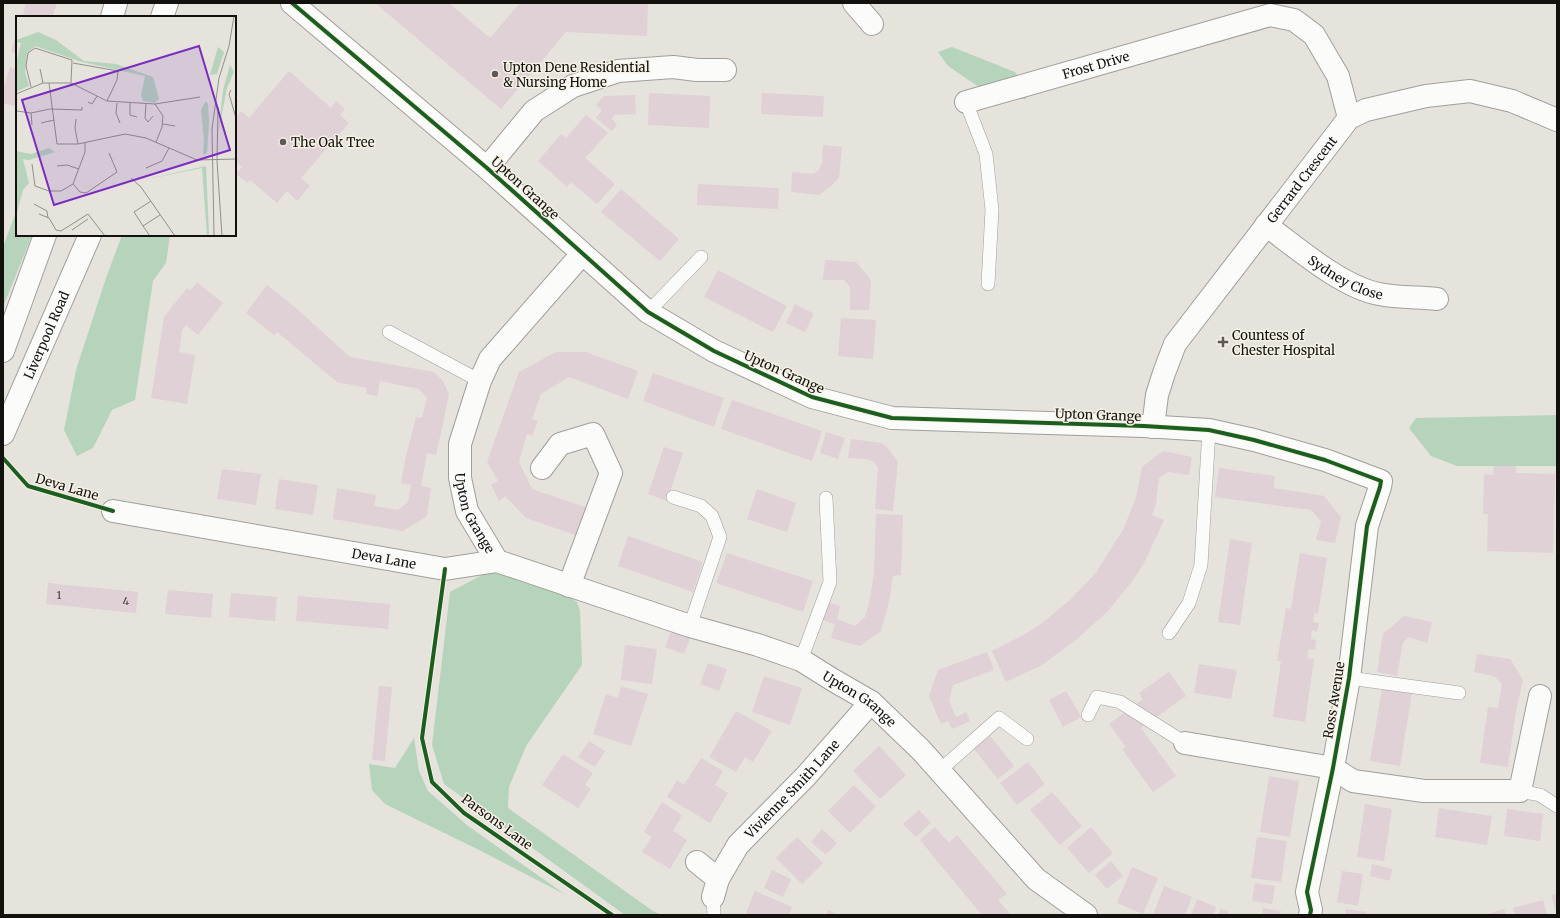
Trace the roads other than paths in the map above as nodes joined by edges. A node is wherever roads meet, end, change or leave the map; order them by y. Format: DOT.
graph roads {
  1 [pos="116,3"];
  2 [pos="167,3"];
  3 [pos="292,3"];
  4 [pos="854,3"];
  5 [pos="112,16"];
  6 [pos="162,16"];
  7 [pos="872,24"];
  8 [pos="725,70"];
  9 [pos="966,102"];
  10 [pos="1349,118"];
  11 [pos="1557,120"];
  12 [pos="488,168"];
  13 [pos="1266,225"];
  14 [pos="45,236"];
  15 [pos="90,236"];
  16 [pos="582,254"];
  17 [pos="701,257"];
  18 [pos="988,284"];
  19 [pos="1437,299"];
  20 [pos="648,312"];
  21 [pos="389,332"];
  22 [pos="3,351"];
  23 [pos="480,381"];
  24 [pos="1153,427"];
  25 [pos="1209,430"];
  26 [pos="3,434"];
  27 [pos="542,468"];
  28 [pos="1380,487"];
  29 [pos="673,497"];
  30 [pos="826,498"];
  31 [pos="113,511"];
  32 [pos="497,561"];
  33 [pos="569,586"];
  34 [pos="690,626"];
  35 [pos="1169,633"];
  36 [pos="801,660"];
  37 [pos="1349,678"];
  38 [pos="1459,693"];
  39 [pos="1540,696"];
  40 [pos="870,702"];
  41 [pos="1088,715"];
  42 [pos="1027,739"];
  43 [pos="1186,743"];
  44 [pos="1333,768"];
  45 [pos="939,771"];
  46 [pos="1520,791"];
  47 [pos="1557,806"];
  48 [pos="697,862"];
  49 [pos="715,897"];
  50 [pos="1086,915"];
  51 [pos="1310,915"];
  1 -- 5 [label="main road"];
  2 -- 6 [label="main road"];
  3 -- 12 [label="main road, Upton Grange"];
  4 -- 7 [label="main road"];
  8 -- 12 [label="main road"];
  9 -- 10 [label="main road, Frost Drive"];
  9 -- 18 [label="lane, Frost Drive"];
  10 -- 11 [label="main road, Gerrard Crescent"];
  10 -- 13 [label="main road, Gerrard Crescent"];
  12 -- 16 [label="main road, Upton Grange"];
  13 -- 19 [label="main road, Sydney Close"];
  13 -- 24 [label="main road, Gerrard Crescent"];
  14 -- 22 [label="main road"];
  15 -- 26 [label="main road, Liverpool Road"];
  16 -- 20 [label="main road, Upton Grange"];
  16 -- 23 [label="main road, Upton Grange"];
  17 -- 20 [label="lane"];
  20 -- 24 [label="main road, Upton Grange"];
  21 -- 23 [label="lane"];
  23 -- 32 [label="main road, Upton Grange"];
  24 -- 25 [label="main road, Upton Grange"];
  25 -- 28 [label="main road, Upton Grange"];
  25 -- 35 [label="lane"];
  27 -- 33 [label="main road"];
  28 -- 37 [label="main road, Ross Avenue"];
  29 -- 34 [label="lane"];
  30 -- 36 [label="lane"];
  31 -- 32 [label="main road, Deva Lane"];
  32 -- 33 [label="main road, Upton Grange"];
  33 -- 34 [label="main road, Upton Grange"];
  34 -- 36 [label="main road, Upton Grange"];
  36 -- 40 [label="main road, Upton Grange"];
  37 -- 38 [label="lane"];
  37 -- 44 [label="main road, Ross Avenue"];
  39 -- 46 [label="main road"];
  40 -- 45 [label="main road, Upton Grange"];
  40 -- 49 [label="main road, Vivienne Smith Lane"];
  41 -- 43 [label="lane"];
  42 -- 45 [label="lane"];
  43 -- 44 [label="main road"];
  44 -- 46 [label="main road"];
  44 -- 51 [label="main road, Ross Avenue"];
  45 -- 50 [label="main road, Upton Grange"];
  46 -- 47 [label="lane"];
  48 -- 49 [label="main road, Vivienne Smith Lane"];
}
